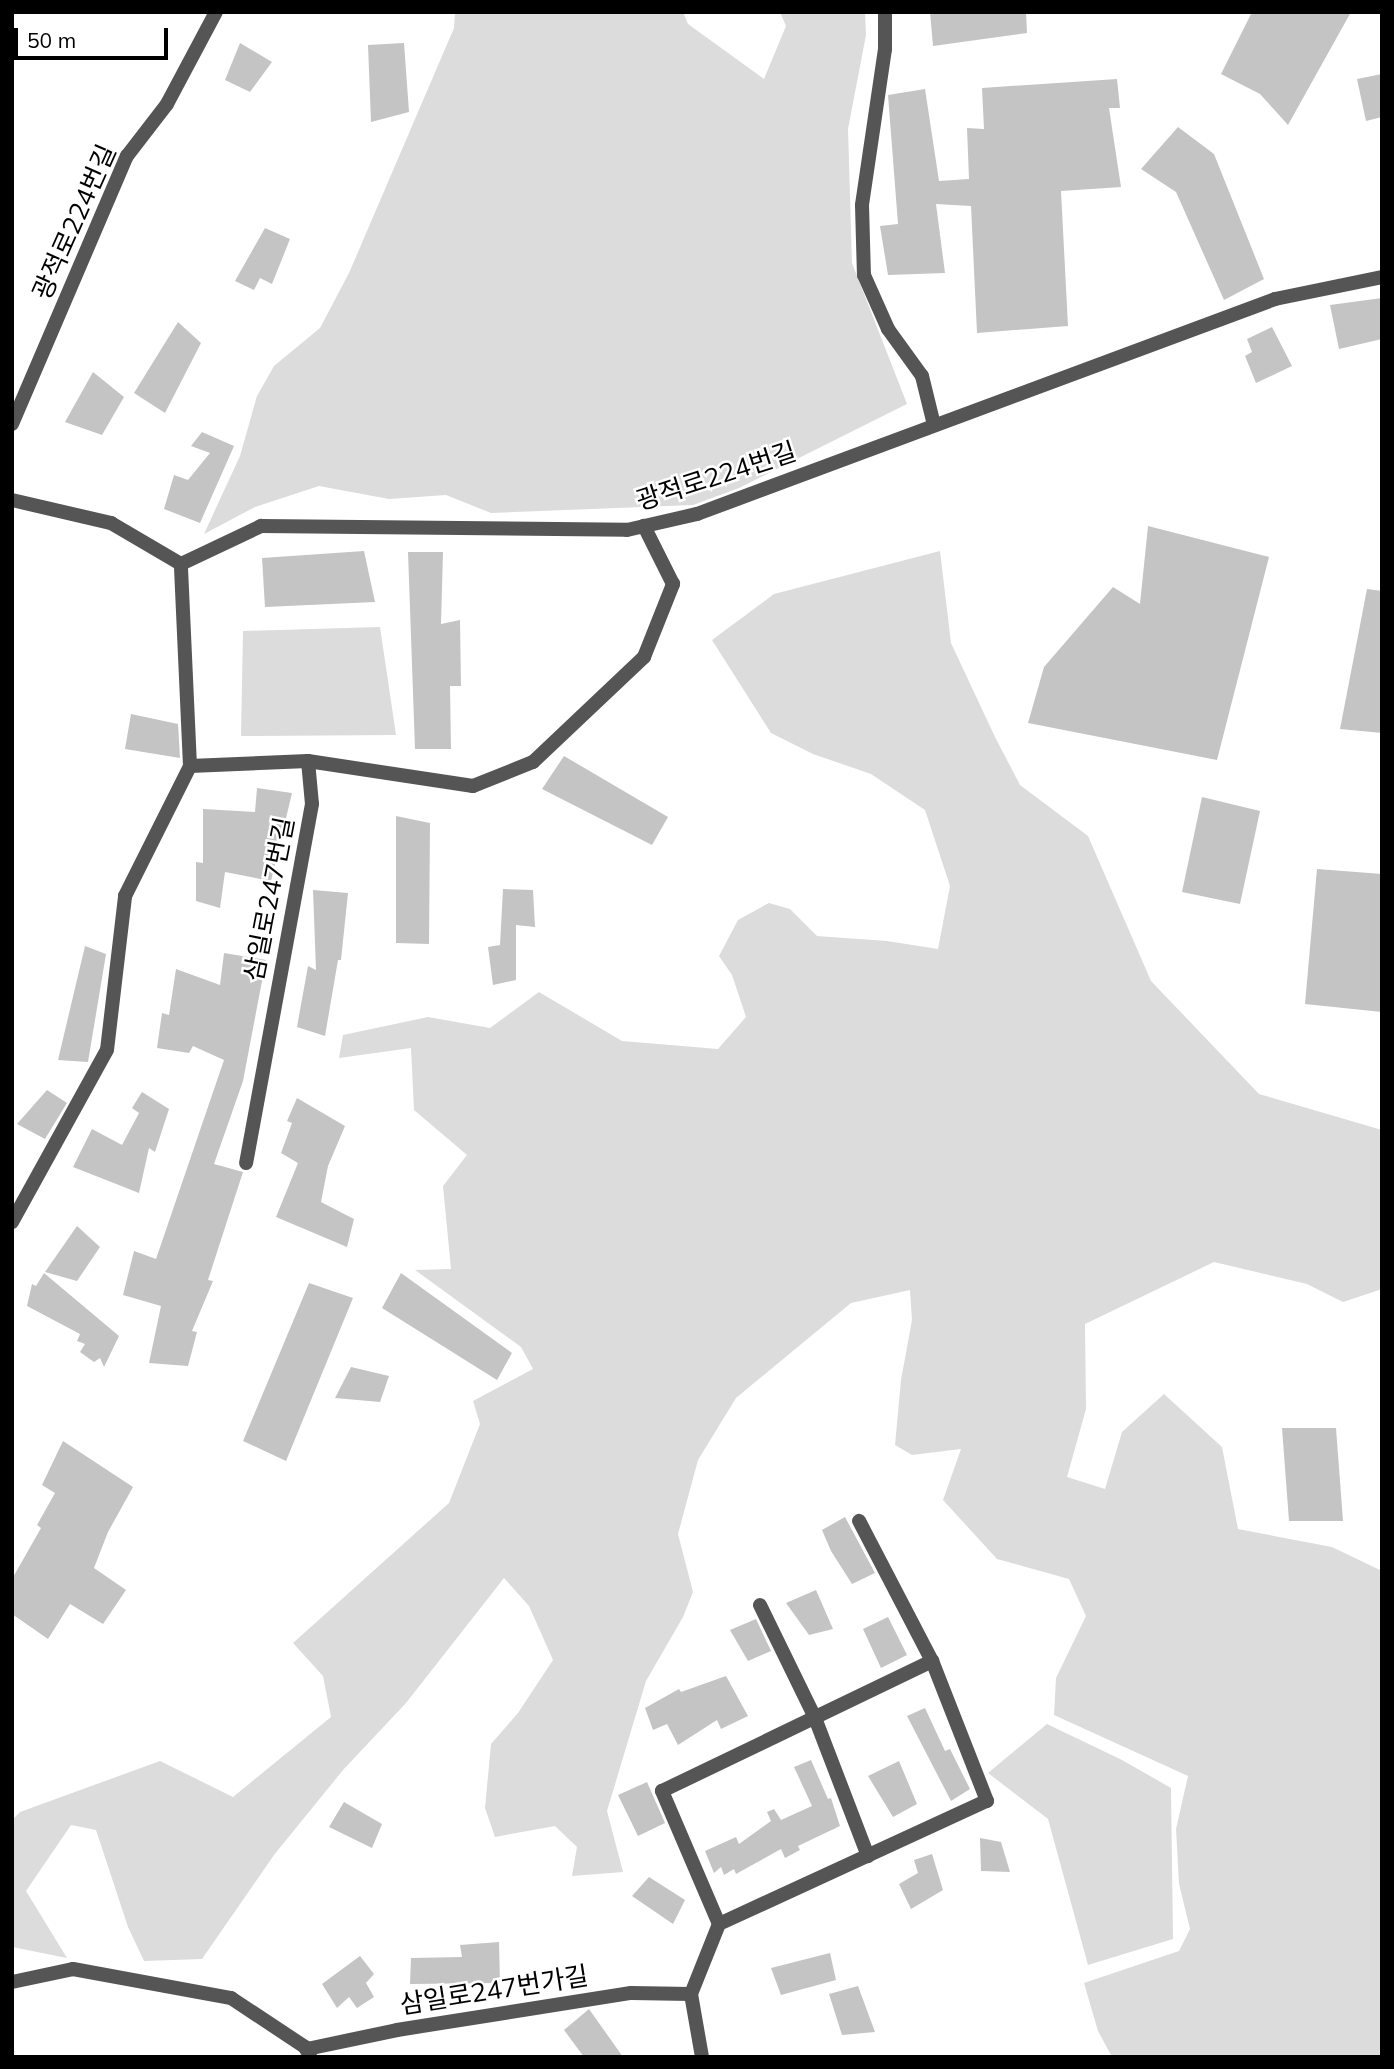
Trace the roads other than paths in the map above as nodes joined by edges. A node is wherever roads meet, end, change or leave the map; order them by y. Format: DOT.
graph roads {
  1 [pos="216,12"];
  2 [pos="885,12"];
  3 [pos="1382,277"];
  4 [pos="12,424"];
  5 [pos="934,425"];
  6 [pos="12,500"];
  7 [pos="644,526"];
  8 [pos="181,564"];
  9 [pos="308,761"];
  10 [pos="190,766"];
  11 [pos="246,1163"];
  12 [pos="12,1222"];
  13 [pos="859,1521"];
  14 [pos="760,1605"];
  15 [pos="932,1661"];
  16 [pos="815,1718"];
  17 [pos="868,1856"];
  18 [pos="719,1924"];
  19 [pos="12,1982"];
  20 [pos="691,1994"];
  21 [pos="309,2053"];
  22 [pos="702,2057"];
  1 -- 4 [label="street, 광적로224번길"];
  2 -- 5 [label="street"];
  3 -- 5 [label="street, 광적로224번길"];
  5 -- 7 [label="street, 광적로224번길"];
  6 -- 8 [label="street"];
  7 -- 8 [label="street, 광적로224번길"];
  7 -- 9 [label="street"];
  8 -- 10 [label="street"];
  9 -- 10 [label="street"];
  9 -- 11 [label="street, 삼일로247번길"];
  10 -- 12 [label="street"];
  13 -- 15 [label="street"];
  14 -- 16 [label="street"];
  15 -- 16 [label="street"];
  15 -- 17 [label="street"];
  16 -- 17 [label="street"];
  16 -- 18 [label="street"];
  17 -- 18 [label="street"];
  18 -- 20 [label="street"];
  19 -- 21 [label="street"];
  20 -- 21 [label="street, 삼일로247번가길"];
  20 -- 22 [label="street"];
}
